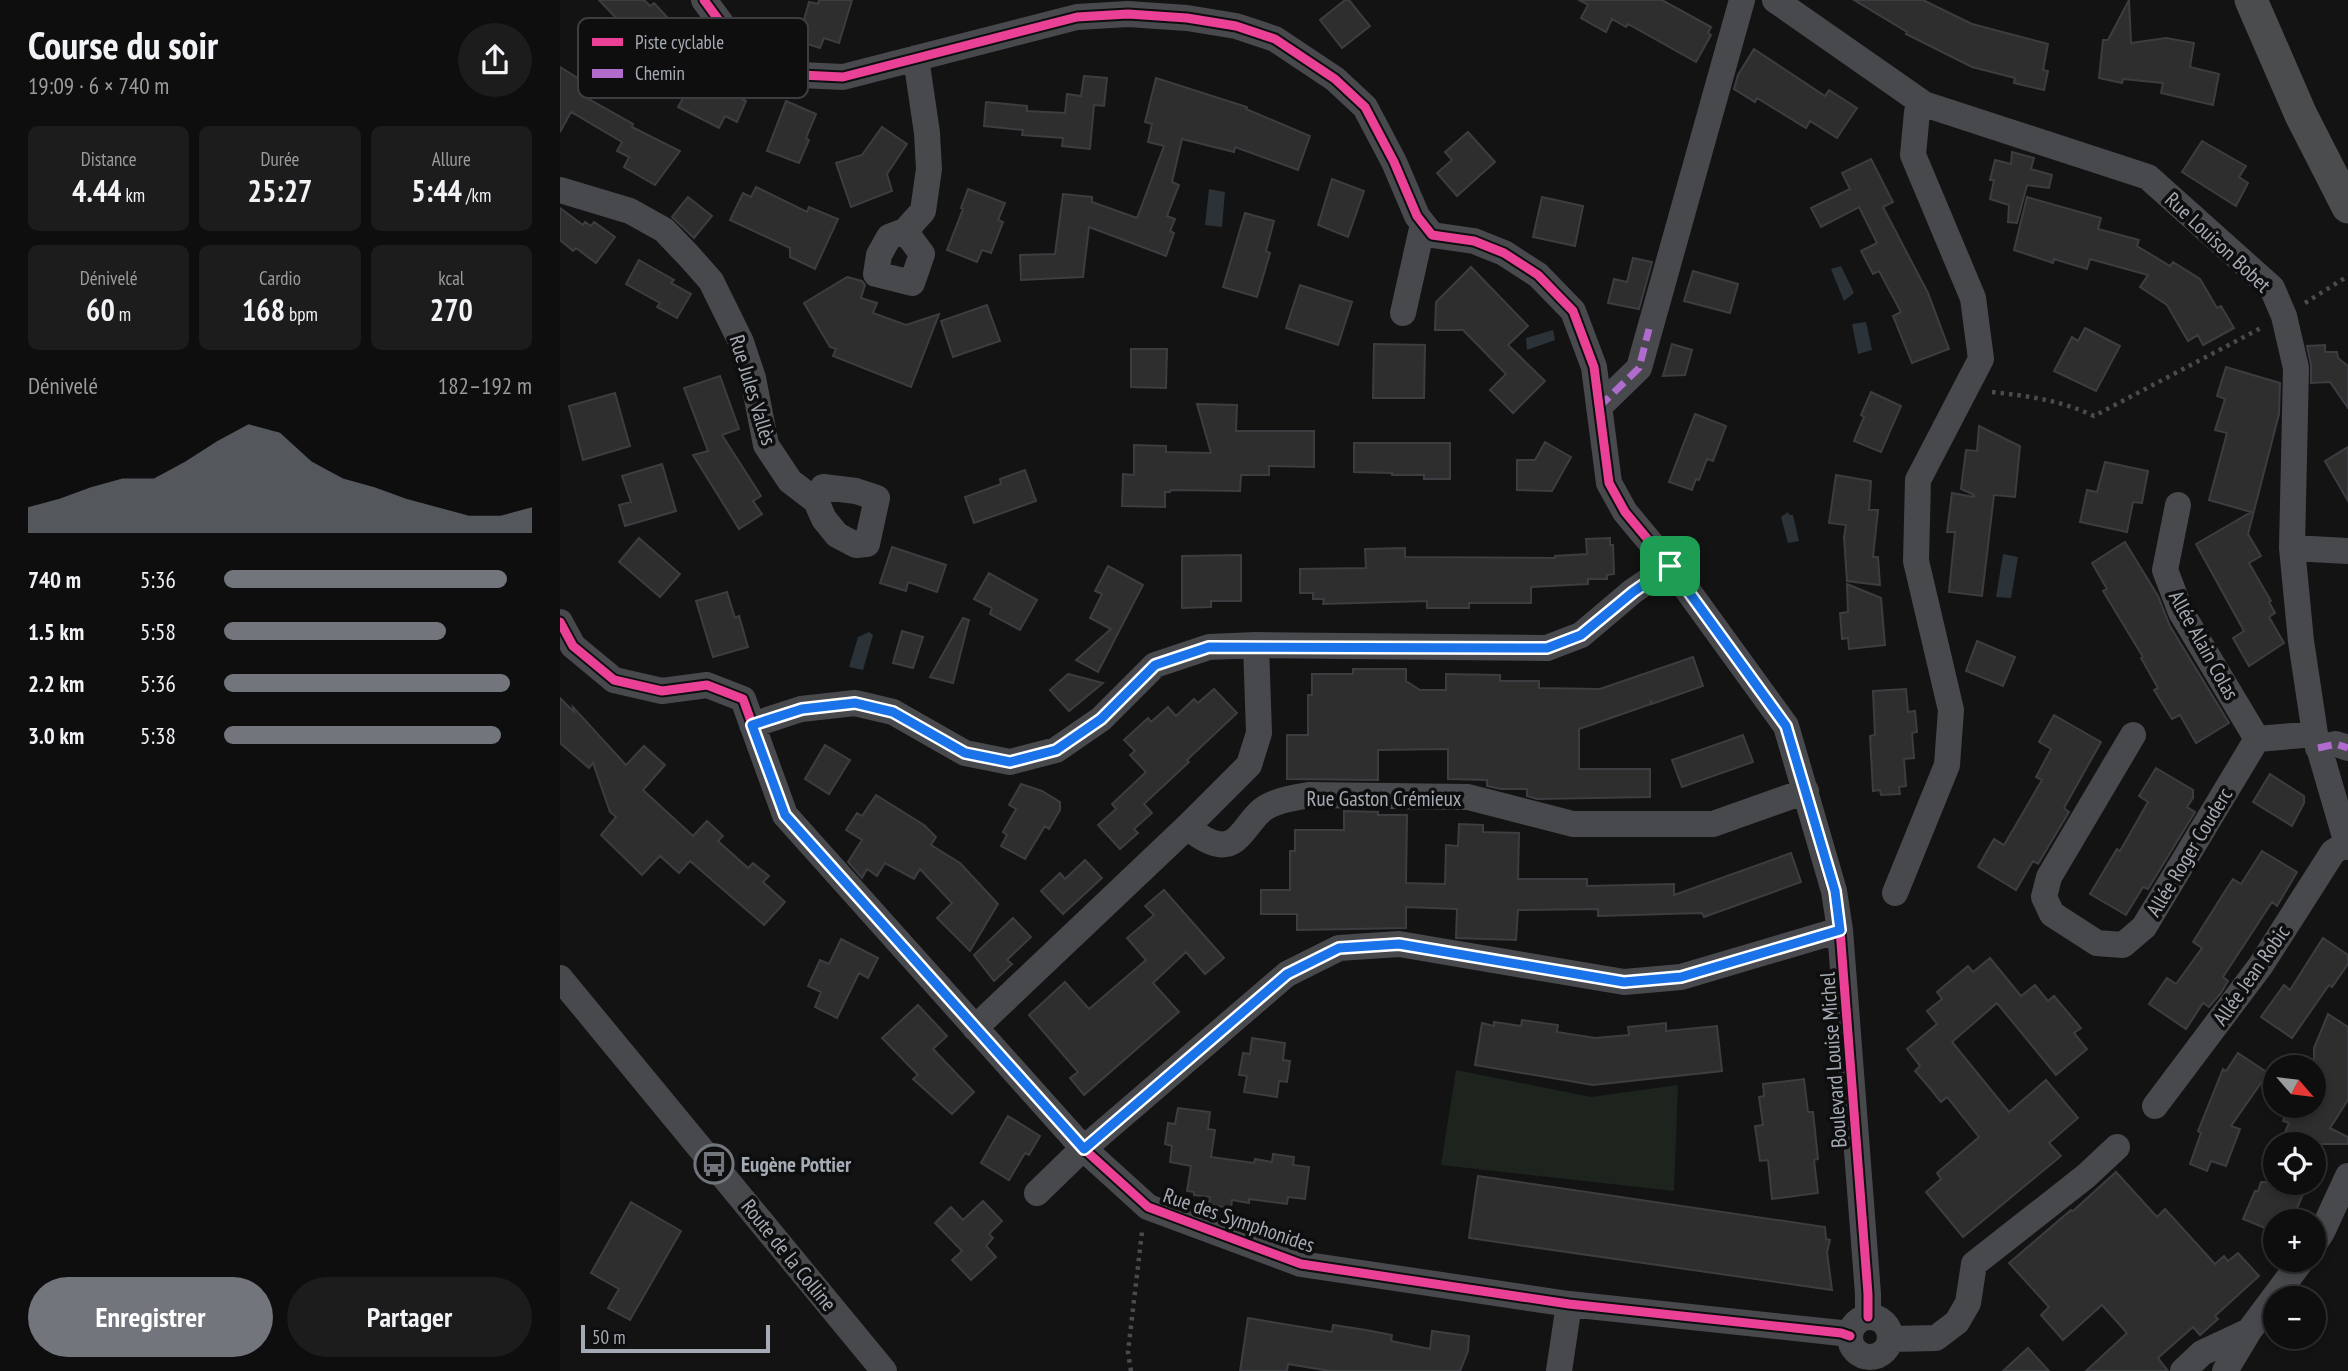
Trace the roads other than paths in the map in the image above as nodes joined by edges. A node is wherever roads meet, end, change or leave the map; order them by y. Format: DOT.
graph roads {
  1 [pos="704,0"];
  2 [pos="1742,0"];
  3 [pos="1775,0"];
  4 [pos="2251,0"];
  5 [pos="717,18"];
  6 [pos="916,58"];
  7 [pos="808,75"];
  8 [pos="1924,104"];
  9 [pos="560,190"];
  10 [pos="2348,207"];
  11 [pos="1423,224"];
  12 [pos="905,231"];
  13 [pos="1403,313"];
  14 [pos="1599,407"];
  15 [pos="816,501"];
  16 [pos="2178,505"];
  17 [pos="2292,548"];
  18 [pos="2348,551"];
  19 [pos="1670,566"];
  20 [pos="560,622"];
  21 [pos="1256,645"];
  22 [pos="752,725"];
  23 [pos="2133,735"];
  24 [pos="2258,739"];
  25 [pos="2316,741"];
  26 [pos="2348,748"];
  27 [pos="1806,791"];
  28 [pos="1188,826"];
  29 [pos="2347,845"];
  30 [pos="1895,893"];
  31 [pos="1840,930"];
  32 [pos="560,978"];
  33 [pos="975,1028"];
  34 [pos="2155,1106"];
  35 [pos="2117,1147"];
  36 [pos="1084,1149"];
  37 [pos="2348,1176"];
  38 [pos="1037,1193"];
  39 [pos="2326,1223"];
  40 [pos="2293,1272"];
  41 [pos="1569,1304"];
  42 [pos="1859,1326"];
  43 [pos="2249,1331"];
  44 [pos="1891,1339"];
  45 [pos="1869,1364"];
  46 [pos="884,1371"];
  47 [pos="1559,1371"];
  48 [pos="2183,1371"];
  49 [pos="2225,1371"];
  1 -- 5 [label="street"];
  2 -- 14 [label="street"];
  3 -- 8 [label="street, Rue Louison Bobet"];
  4 -- 10 [label="main road"];
  6 -- 7 [label="street"];
  6 -- 11 [label="street"];
  6 -- 12 [label="street"];
  8 -- 17 [label="street, Rue Louison Bobet"];
  8 -- 30 [label="street"];
  9 -- 15 [label="street, Rue Jules Vallès"];
  11 -- 13 [label="street"];
  11 -- 14 [label="street, Boulevard Louise Michel"];
  14 -- 19 [label="street, Boulevard Louise Michel"];
  16 -- 24 [label="street, Allée Alain Colas"];
  17 -- 18 [label="street"];
  17 -- 25 [label="street, Rue Louison Bobet"];
  19 -- 21 [label="street"];
  19 -- 27 [label="street, Boulevard Louise Michel"];
  20 -- 22 [label="street, Rue des Symphonides"];
  21 -- 22 [label="street"];
  21 -- 28 [label="street"];
  22 -- 33 [label="street, Rue des Symphonides"];
  23 -- 24 [label="street, Allée Roger Couderc"];
  24 -- 25 [label="street"];
  25 -- 26 [label="street"];
  25 -- 29 [label="street, Rue Louison Bobet"];
  27 -- 28 [label="street, Rue Gaston Crémieux"];
  27 -- 31 [label="street, Boulevard Louise Michel"];
  28 -- 33 [label="street"];
  29 -- 34 [label="street, Allée Jean Robic"];
  31 -- 36 [label="street"];
  31 -- 42 [label="street, Boulevard Louise Michel"];
  32 -- 46 [label="street, Route de la Colline"];
  33 -- 36 [label="street, Rue des Symphonides"];
  35 -- 44 [label="street"];
  36 -- 38 [label="street"];
  36 -- 41 [label="street, Rue des Symphonides"];
  37 -- 39 [label="street"];
  40 -- 43 [label="street"];
  41 -- 42 [label="street, Rue des Symphonides"];
  41 -- 47 [label="street"];
  42 -- 44 [label="street"];
  42 -- 45 [label="street"];
  43 -- 48 [label="street"];
  43 -- 49 [label="street"];
  44 -- 45 [label="street"];
}
